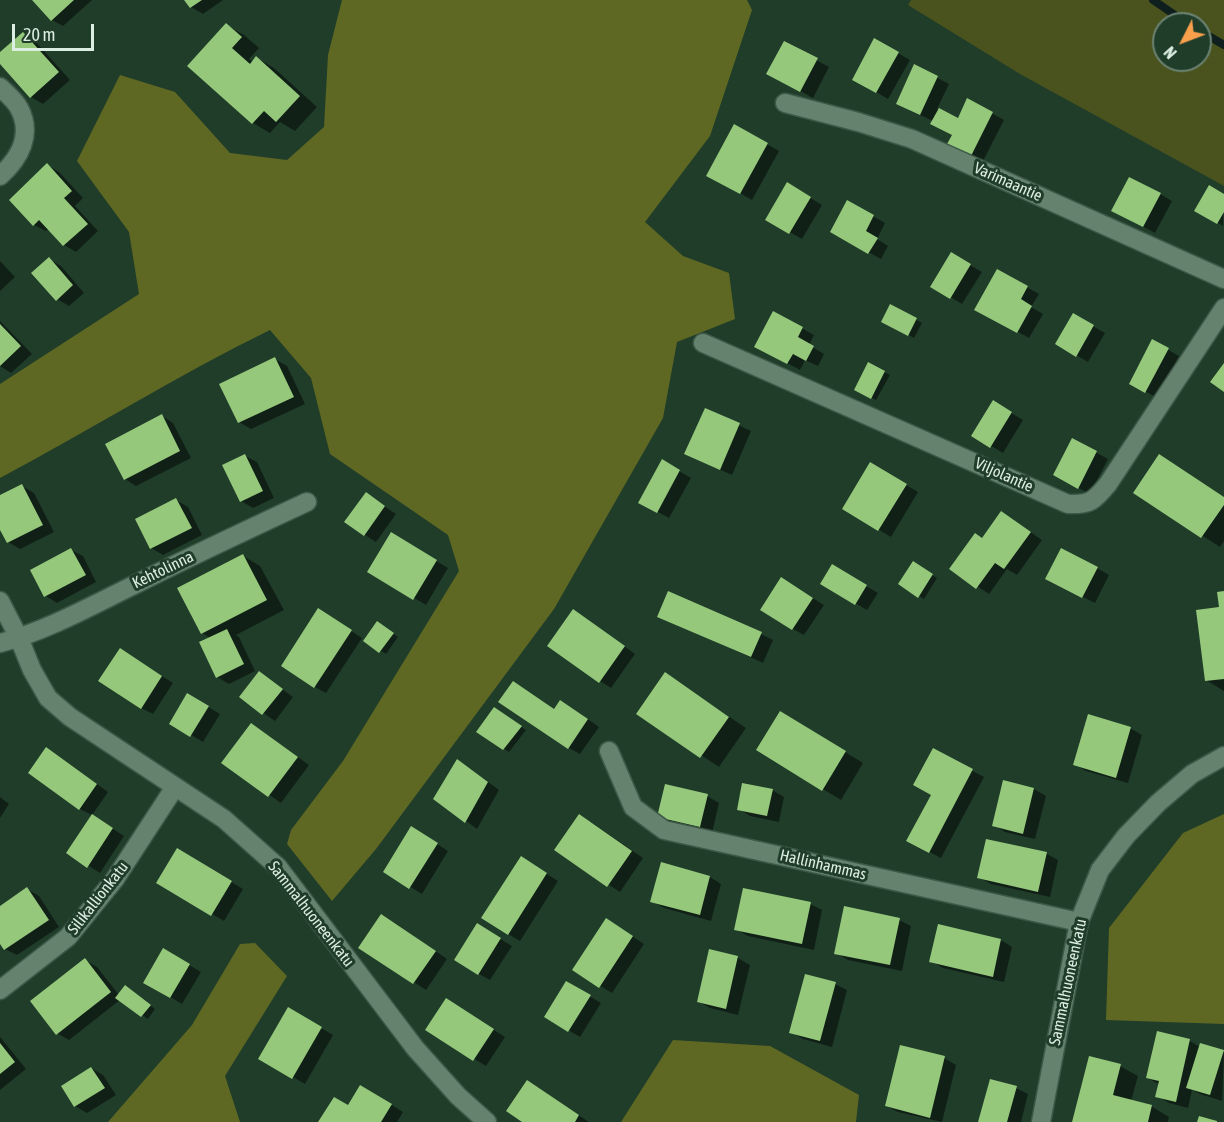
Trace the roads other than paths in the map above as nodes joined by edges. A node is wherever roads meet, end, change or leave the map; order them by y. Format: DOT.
graph roads {
  1 [pos="0,87"];
  2 [pos="785,103"];
  3 [pos="0,176"];
  4 [pos="1224,279"];
  5 [pos="1224,308"];
  6 [pos="703,343"];
  7 [pos="307,502"];
  8 [pos="0,600"];
  9 [pos="19,638"];
  10 [pos="0,644"];
  11 [pos="609,751"];
  12 [pos="1224,756"];
  13 [pos="175,787"];
  14 [pos="1079,922"];
  15 [pos="0,990"];
  16 [pos="487,1122"];
  17 [pos="1041,1122"];
  1 -- 3 [label="street"];
  2 -- 4 [label="street, Varimaantie"];
  5 -- 6 [label="street, Viljolantie"];
  7 -- 9 [label="street, Kehtolinna"];
  8 -- 9 [label="street, Sammalhuoneenkatu"];
  9 -- 10 [label="street, Kehtolinna"];
  9 -- 13 [label="street, Sammalhuoneenkatu"];
  11 -- 14 [label="street, Hallinhammas"];
  12 -- 14 [label="street, Sammalhuoneenkatu"];
  13 -- 15 [label="street, Silikallionkatu"];
  13 -- 16 [label="street, Sammalhuoneenkatu"];
  14 -- 17 [label="street, Sammalhuoneenkatu"];
}
